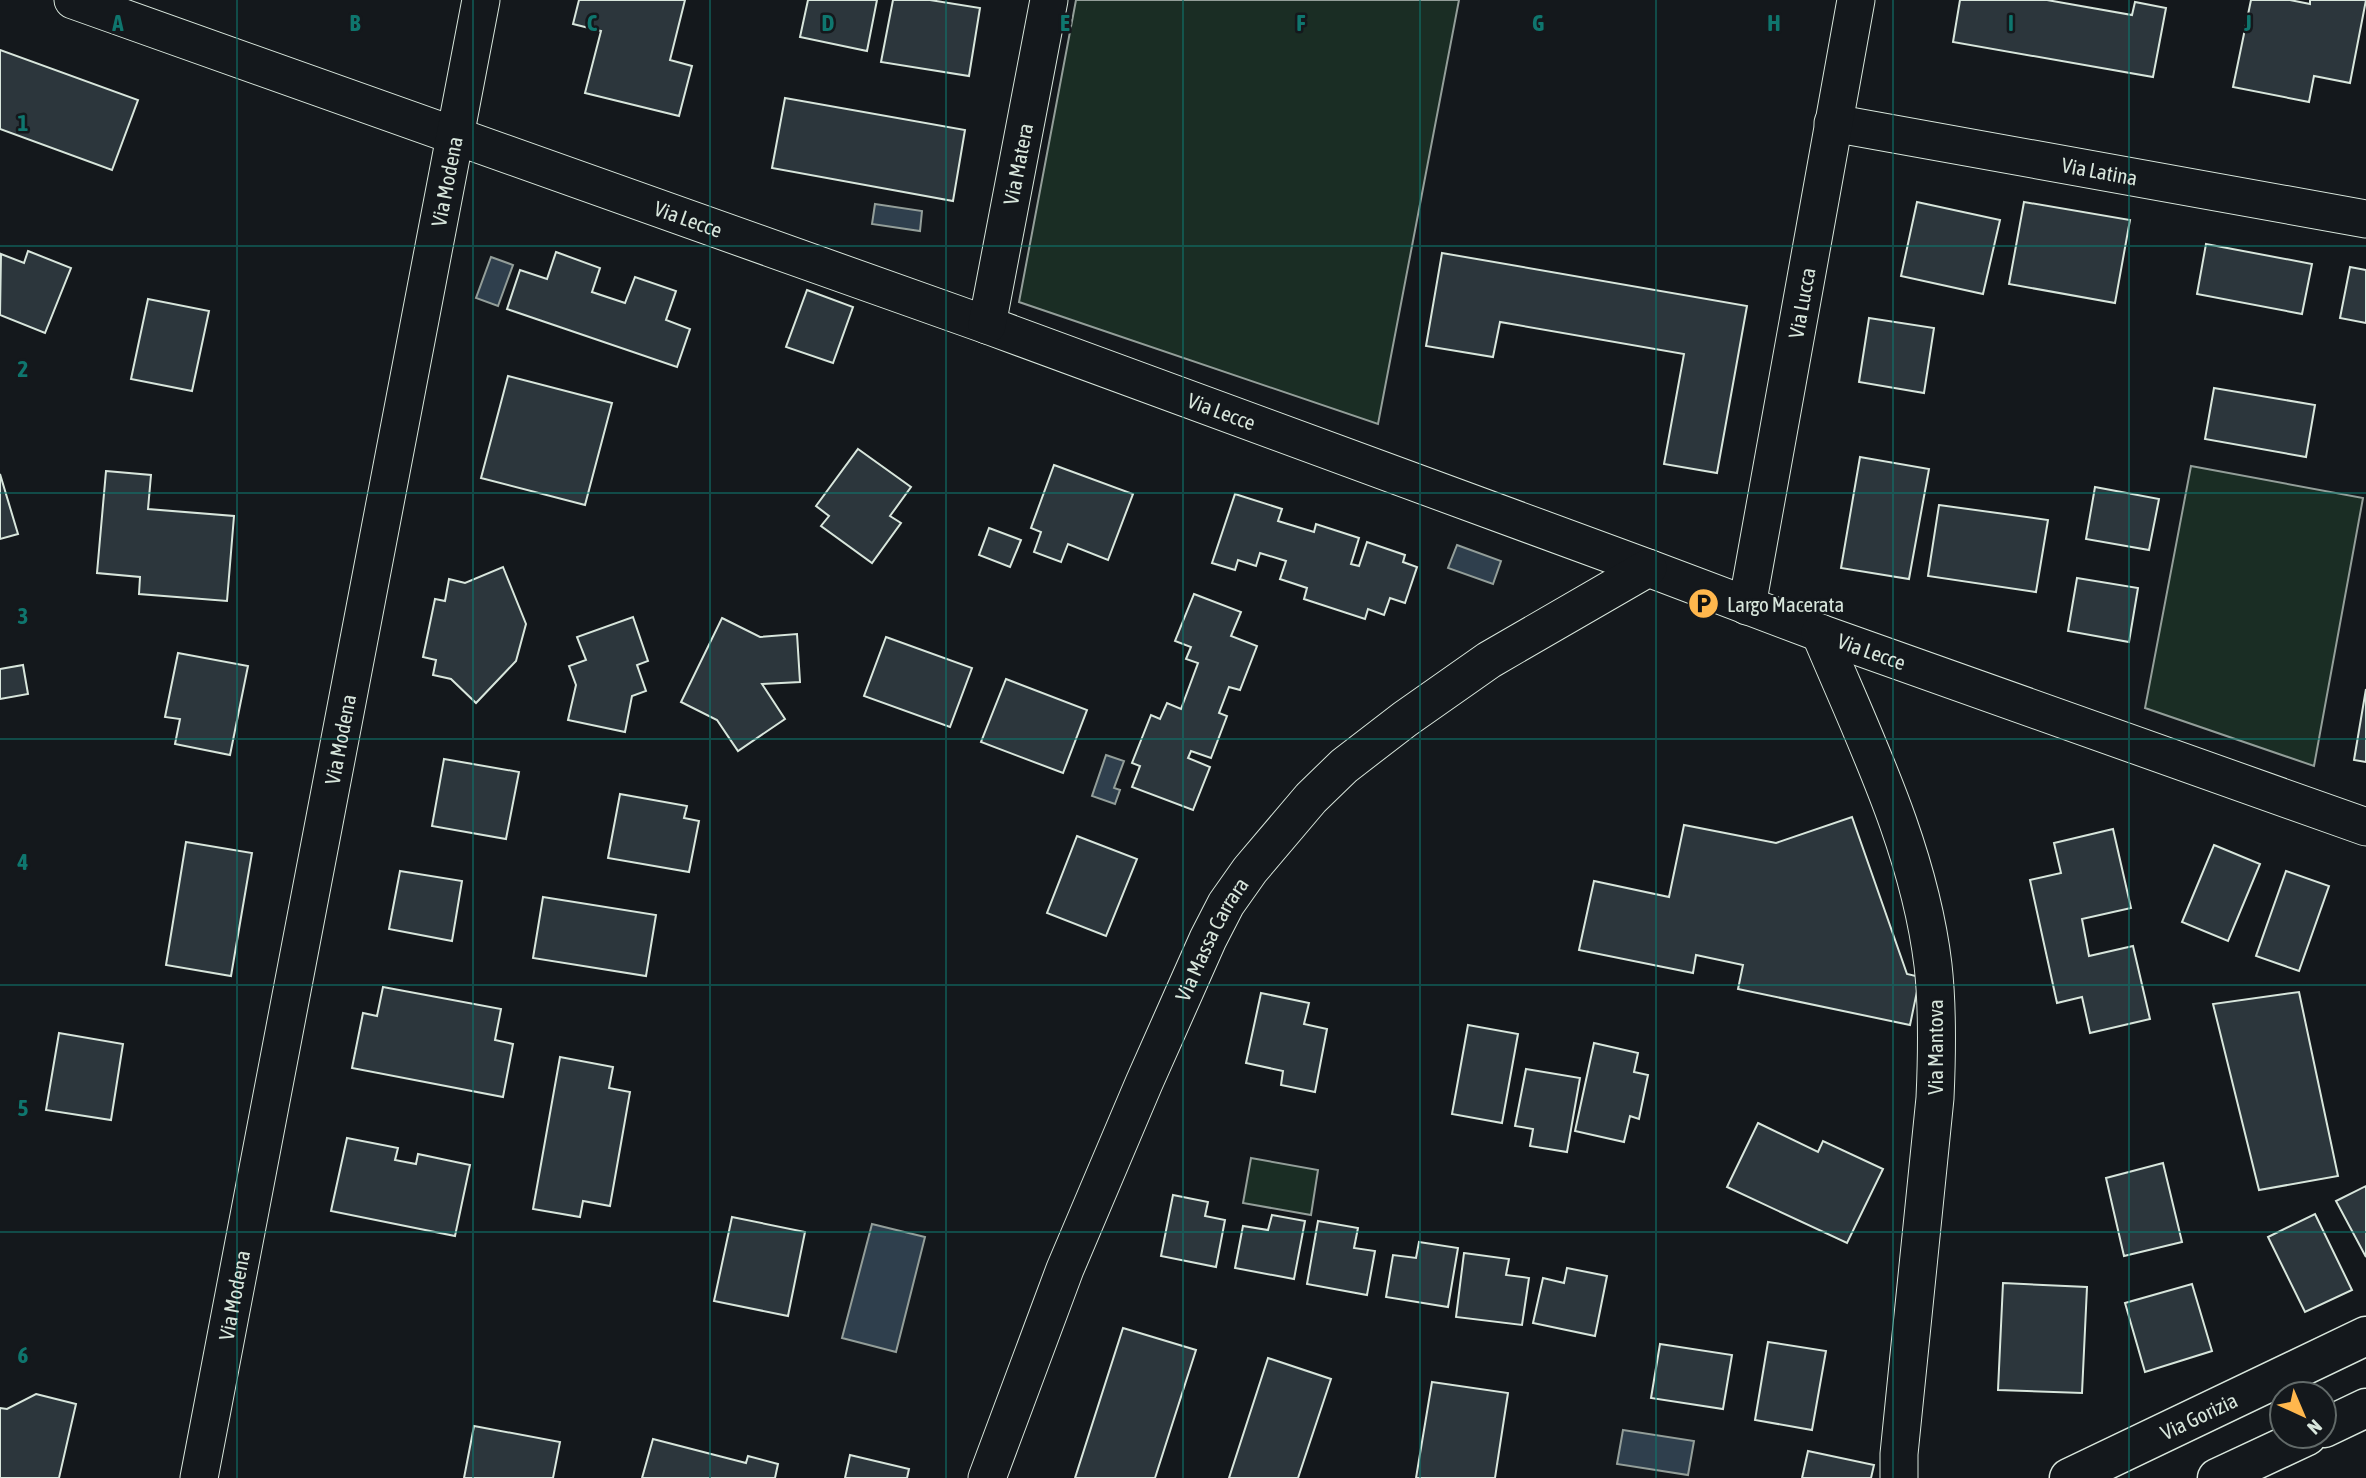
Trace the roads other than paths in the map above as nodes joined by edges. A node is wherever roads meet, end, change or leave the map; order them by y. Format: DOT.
graph roads {
  1 [pos="73,0"];
  2 [pos="481,0"];
  3 [pos="1049,0"];
  4 [pos="1856,0"];
  5 [pos="1833,123"];
  6 [pos="456,135"];
  7 [pos="2366,219"];
  8 [pos="987,325"];
  9 [pos="1648,568"];
  10 [pos="1747,606"];
  11 [pos="1820,634"];
  12 [pos="2366,827"];
  13 [pos="2366,1336"];
  14 [pos="2366,1408"];
  15 [pos="2338,1421"];
  16 [pos="2277,1450"];
  17 [pos="199,1478"];
  18 [pos="987,1478"];
  19 [pos="1899,1478"];
  20 [pos="2068,1478"];
  21 [pos="2217,1478"];
  1 -- 6 [label="street, Via Lecce"];
  2 -- 6 [label="street, Via Modena"];
  3 -- 8 [label="street, Via Matera"];
  4 -- 5 [label="street, Via Lucca"];
  5 -- 7 [label="street, Via Latina"];
  5 -- 10 [label="street, Via Lucca"];
  6 -- 8 [label="street, Via Lecce"];
  6 -- 17 [label="street, Via Modena"];
  8 -- 9 [label="street, Via Lecce"];
  9 -- 10 [label="street, Via Lecce"];
  9 -- 18 [label="street, Via Massa Carrara"];
  10 -- 11 [label="street, Via Lecce"];
  11 -- 12 [label="street, Via Lecce"];
  11 -- 19 [label="street, Via Mantova"];
  13 -- 20 [label="street, Via Gorizia"];
  14 -- 15 [label="street"];
  16 -- 21 [label="street"];
}
